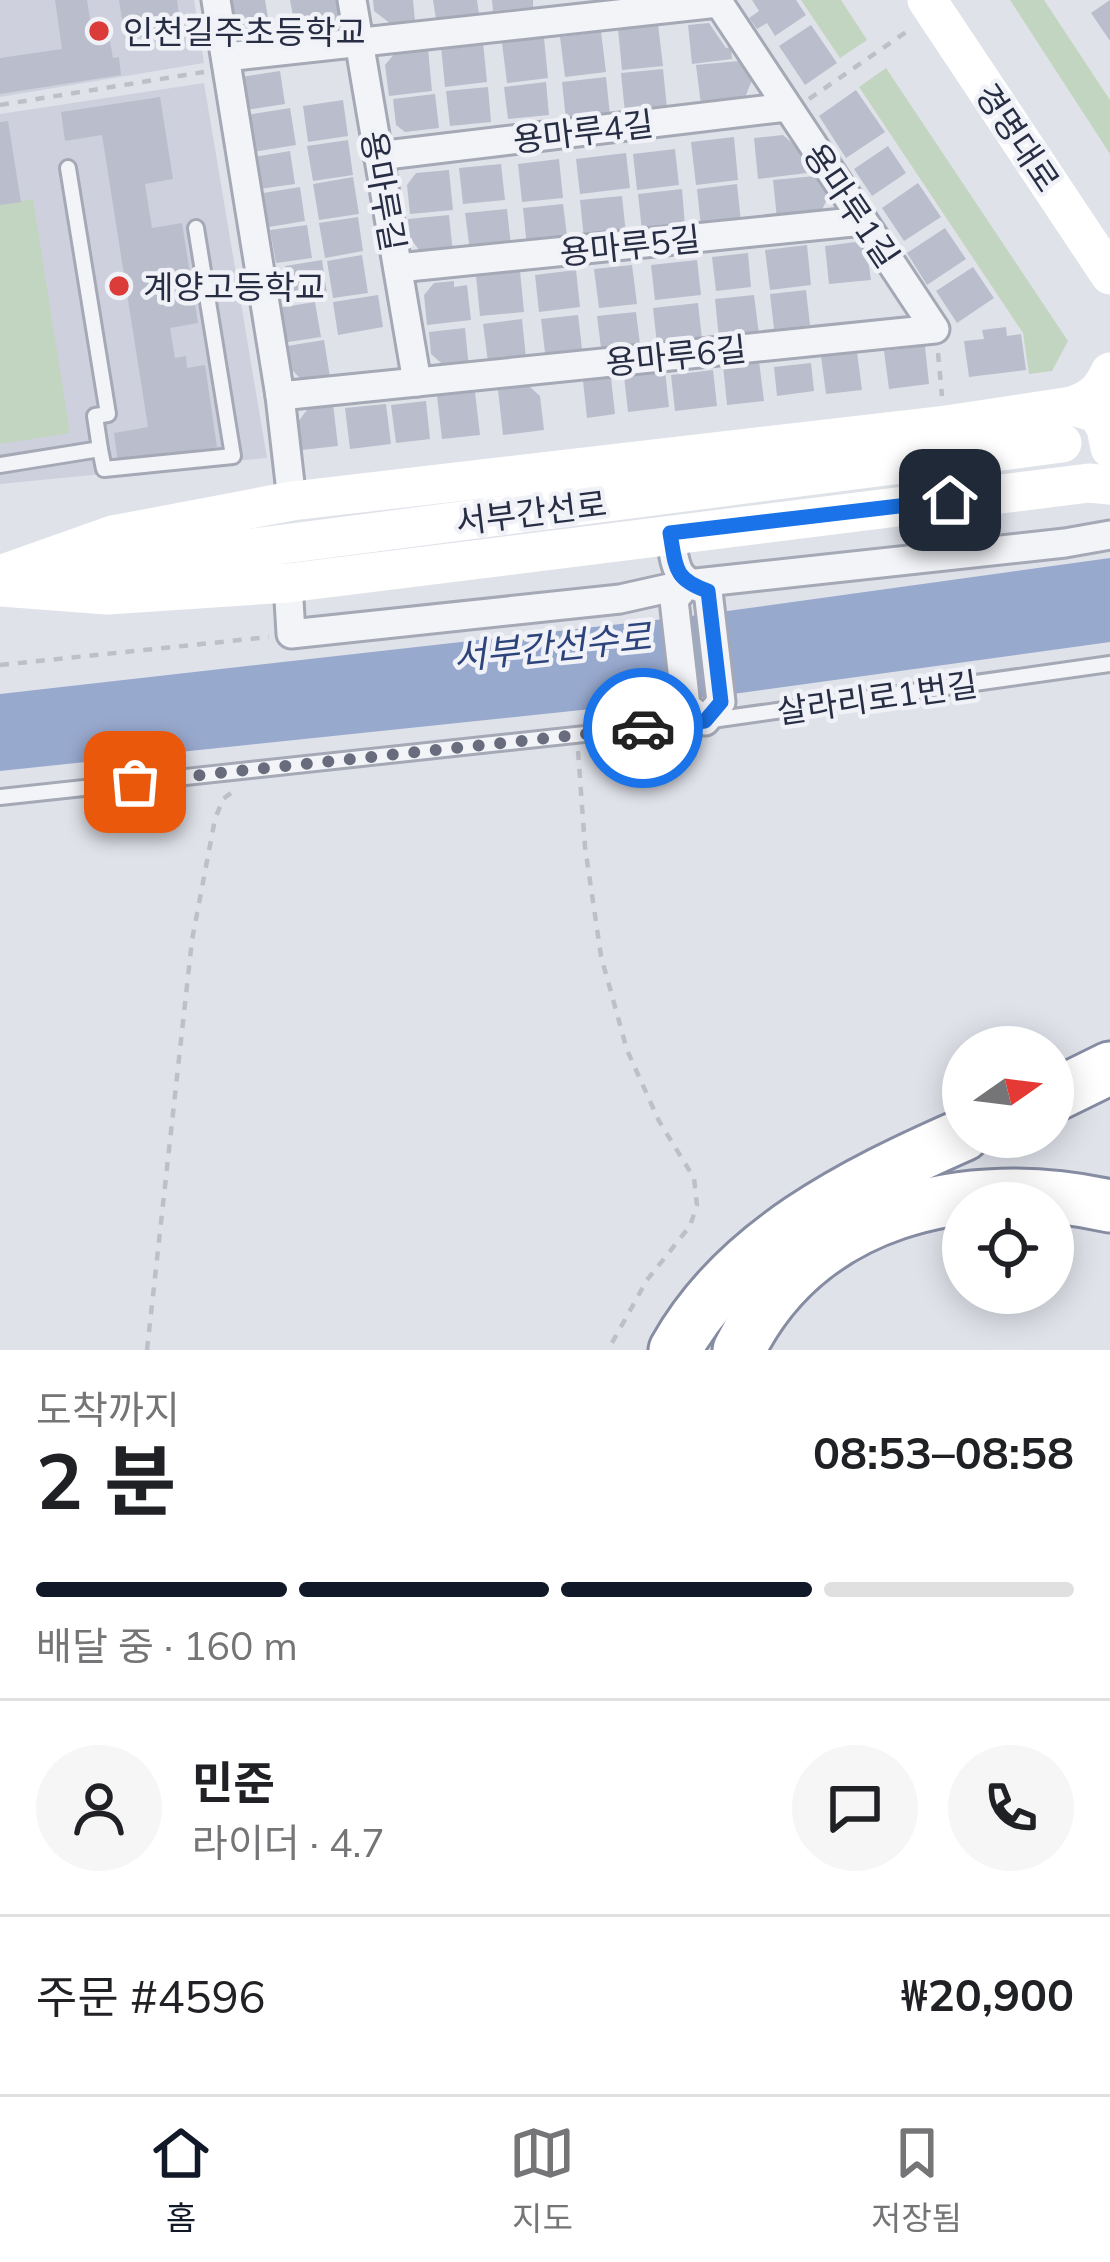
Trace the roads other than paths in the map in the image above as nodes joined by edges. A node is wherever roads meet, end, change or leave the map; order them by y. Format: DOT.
graph roads {
  1 [pos="216,0"];
  2 [pos="352,0"];
  3 [pos="717,1"];
  4 [pos="931,6"];
  5 [pos="359,42"];
  6 [pos="226,63"];
  7 [pos="787,107"];
  8 [pos="378,156"];
  9 [pos="68,169"];
  10 [pos="863,221"];
  11 [pos="196,228"];
  12 [pos="398,268"];
  13 [pos="1110,275"];
  14 [pos="935,329"];
  15 [pos="1110,371"];
  16 [pos="417,382"];
  17 [pos="280,396"];
  18 [pos="1067,425"];
  19 [pos="1110,448"];
  20 [pos="100,449"];
  21 [pos="0,465"];
  22 [pos="1100,484"];
  23 [pos="292,501"];
  24 [pos="670,533"];
  25 [pos="1110,535"];
  26 [pos="0,581"];
  27 [pos="288,583"];
  28 [pos="690,595"];
  29 [pos="1110,664"];
  30 [pos="704,710"];
  31 [pos="0,797"];
  32 [pos="1110,1068"];
  33 [pos="1074,1086"];
  34 [pos="942,1145"];
  35 [pos="1110,1206"];
  36 [pos="675,1350"];
  37 [pos="739,1350"];
  1 -- 6 [label="street"];
  2 -- 5 [label="street, 용마루길"];
  3 -- 5 [label="street"];
  3 -- 7 [label="street, 용마루1길"];
  4 -- 13 [label="street, 경명대로"];
  5 -- 6 [label="street"];
  5 -- 8 [label="street, 용마루길"];
  6 -- 17 [label="street"];
  7 -- 8 [label="street, 용마루4길"];
  7 -- 10 [label="street, 용마루1길"];
  8 -- 12 [label="street, 용마루길"];
  9 -- 20 [label="lane"];
  10 -- 12 [label="street, 용마루5길"];
  10 -- 14 [label="street, 용마루1길"];
  11 -- 20 [label="lane"];
  12 -- 16 [label="street, 용마루길"];
  14 -- 16 [label="street, 용마루6길"];
  15 -- 18 [label="street"];
  16 -- 17 [label="street, 용마루6길"];
  17 -- 23 [label="street"];
  18 -- 19 [label="street"];
  18 -- 23 [label="street"];
  18 -- 26 [label="street, 서부간선로"];
  19 -- 22 [label="street"];
  20 -- 21 [label="lane"];
  22 -- 24 [label="street"];
  23 -- 26 [label="street"];
  24 -- 27 [label="street"];
  24 -- 28 [label="street"];
  25 -- 28 [label="street"];
  26 -- 27 [label="street"];
  27 -- 28 [label="street"];
  28 -- 30 [label="street"];
  29 -- 30 [label="lane, 살라리로1번길"];
  30 -- 31 [label="lane, 살라리로1번길"];
  32 -- 33 [label="highway"];
  34 -- 36 [label="highway"];
  35 -- 37 [label="highway"];
}
